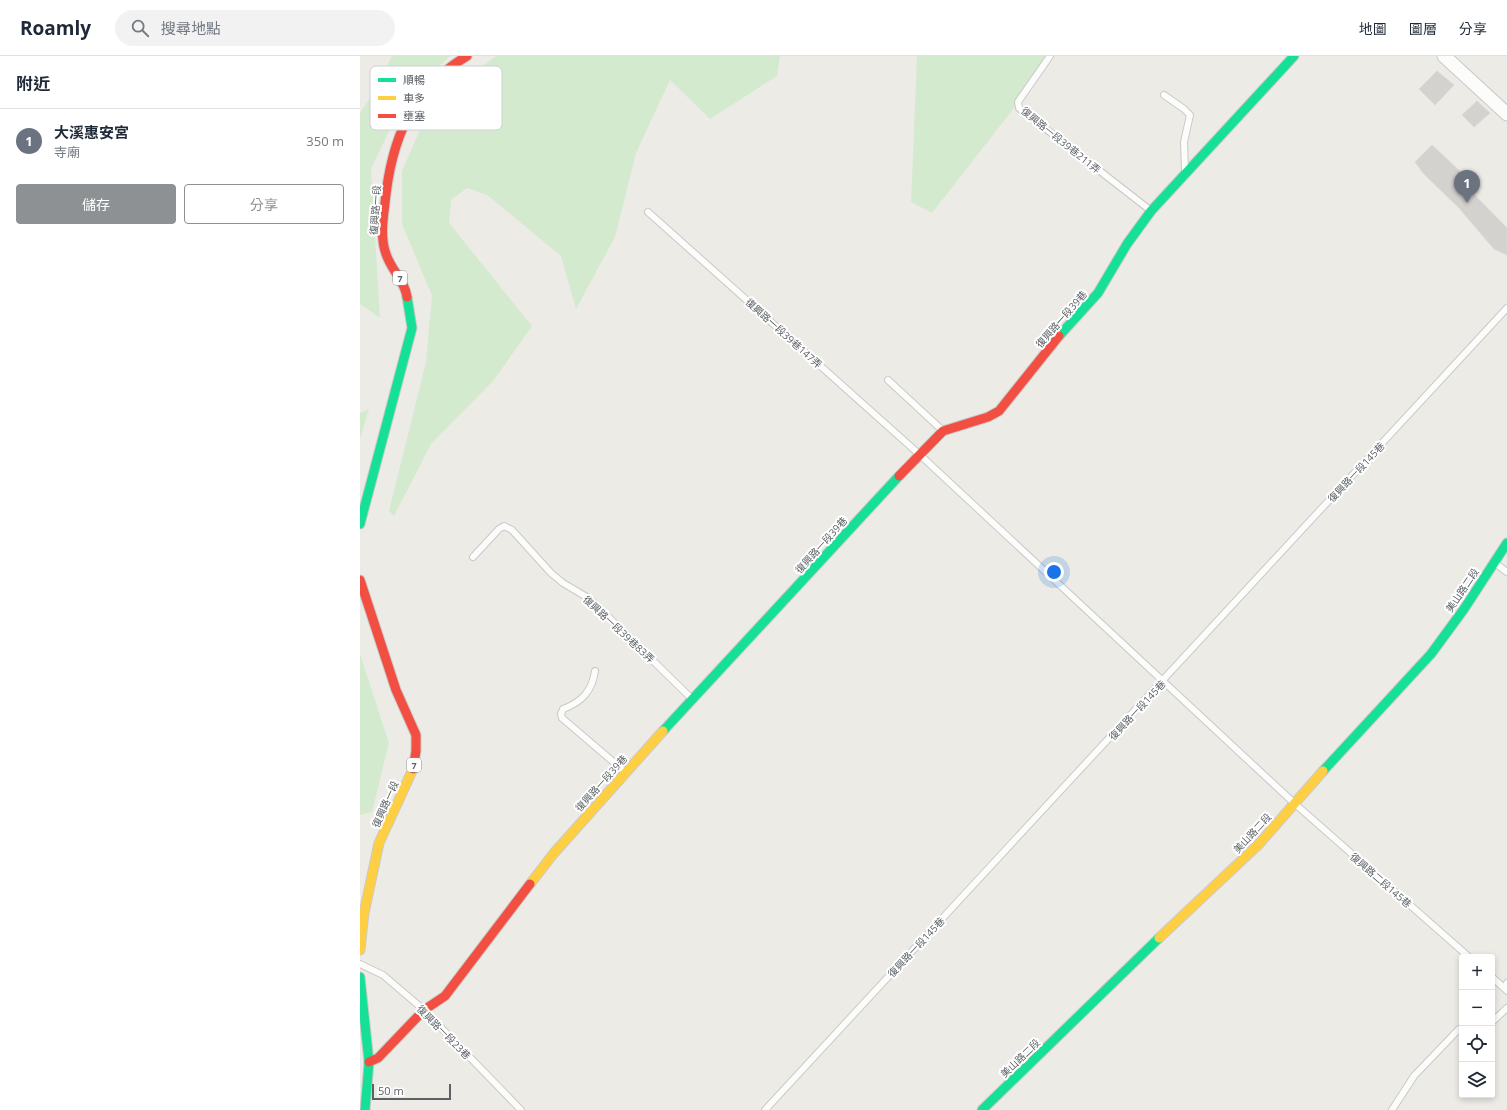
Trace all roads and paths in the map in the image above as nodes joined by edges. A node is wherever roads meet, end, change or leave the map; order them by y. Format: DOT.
graph roads {
  1 [pos="467,56"];
  2 [pos="1050,56"];
  3 [pos="1294,56"];
  4 [pos="1444,56"];
  5 [pos="450,66"];
  6 [pos="1164,95"];
  7 [pos="1507,114"];
  8 [pos="402,130"];
  9 [pos="1185,174"];
  10 [pos="1151,211"];
  11 [pos="648,212"];
  12 [pos="1507,308"];
  13 [pos="888,380"];
  14 [pos="943,431"];
  15 [pos="919,454"];
  16 [pos="360,524"];
  17 [pos="1507,543"];
  18 [pos="473,557"];
  19 [pos="1494,562"];
  20 [pos="1507,572"];
  21 [pos="360,580"];
  22 [pos="595,671"];
  23 [pos="1163,682"];
  24 [pos="693,700"];
  25 [pos="625,772"];
  26 [pos="1294,803"];
  27 [pos="362,912"];
  28 [pos="360,950"];
  29 [pos="1466,954"];
  30 [pos="360,964"];
  31 [pos="360,977"];
  32 [pos="1495,979"];
  33 [pos="1506,987"];
  34 [pos="1507,1008"];
  35 [pos="424,1010"];
  36 [pos="1495,1019"];
  37 [pos="1459,1029"];
  38 [pos="369,1062"];
  39 [pos="365,1110"];
  40 [pos="521,1110"];
  41 [pos="765,1110"];
  42 [pos="982,1110"];
  43 [pos="1392,1110"];
  1 -- 5 [label="street, 復興路一段 / 7"];
  2 -- 10 [label="lane, 復興路一段39巷211弄"];
  3 -- 9 [label="street, 復興路一段39巷"];
  4 -- 7 [label="street"];
  6 -- 9 [label="lane"];
  8 -- 16 [label="street, 復興路一段 / 7"];
  9 -- 10 [label="street, 復興路一段39巷"];
  10 -- 14 [label="street, 復興路一段39巷"];
  11 -- 15 [label="lane, 復興路一段39巷147弄"];
  12 -- 23 [label="lane, 復興路一段145巷"];
  13 -- 14 [label="lane"];
  14 -- 15 [label="street, 復興路一段39巷"];
  15 -- 23 [label="lane, 復興路一段39巷147弄"];
  15 -- 24 [label="street, 復興路一段39巷"];
  17 -- 19 [label="street, 美山路二段"];
  18 -- 24 [label="lane, 復興路一段39巷83弄"];
  19 -- 20 [label="lane"];
  19 -- 26 [label="street, 美山路二段"];
  21 -- 27 [label="street, 復興路一段 / 7"];
  22 -- 25 [label="lane"];
  23 -- 26 [label="lane, 復興路二段145巷"];
  23 -- 41 [label="lane, 復興路一段145巷"];
  24 -- 25 [label="street, 復興路一段39巷"];
  25 -- 35 [label="street, 復興路一段39巷"];
  26 -- 29 [label="lane, 復興路二段145巷"];
  26 -- 42 [label="street, 美山路二段"];
  27 -- 28 [label="street, 復興路一段 / 7"];
  30 -- 35 [label="lane, 復興路一段23巷"];
  31 -- 38 [label="street"];
  32 -- 33 [label="lane"];
  34 -- 36 [label="lane"];
  35 -- 38 [label="street, 復興路一段39巷"];
  35 -- 40 [label="lane, 復興路一段23巷"];
  37 -- 43 [label="lane"];
  38 -- 39 [label="street"];
}
